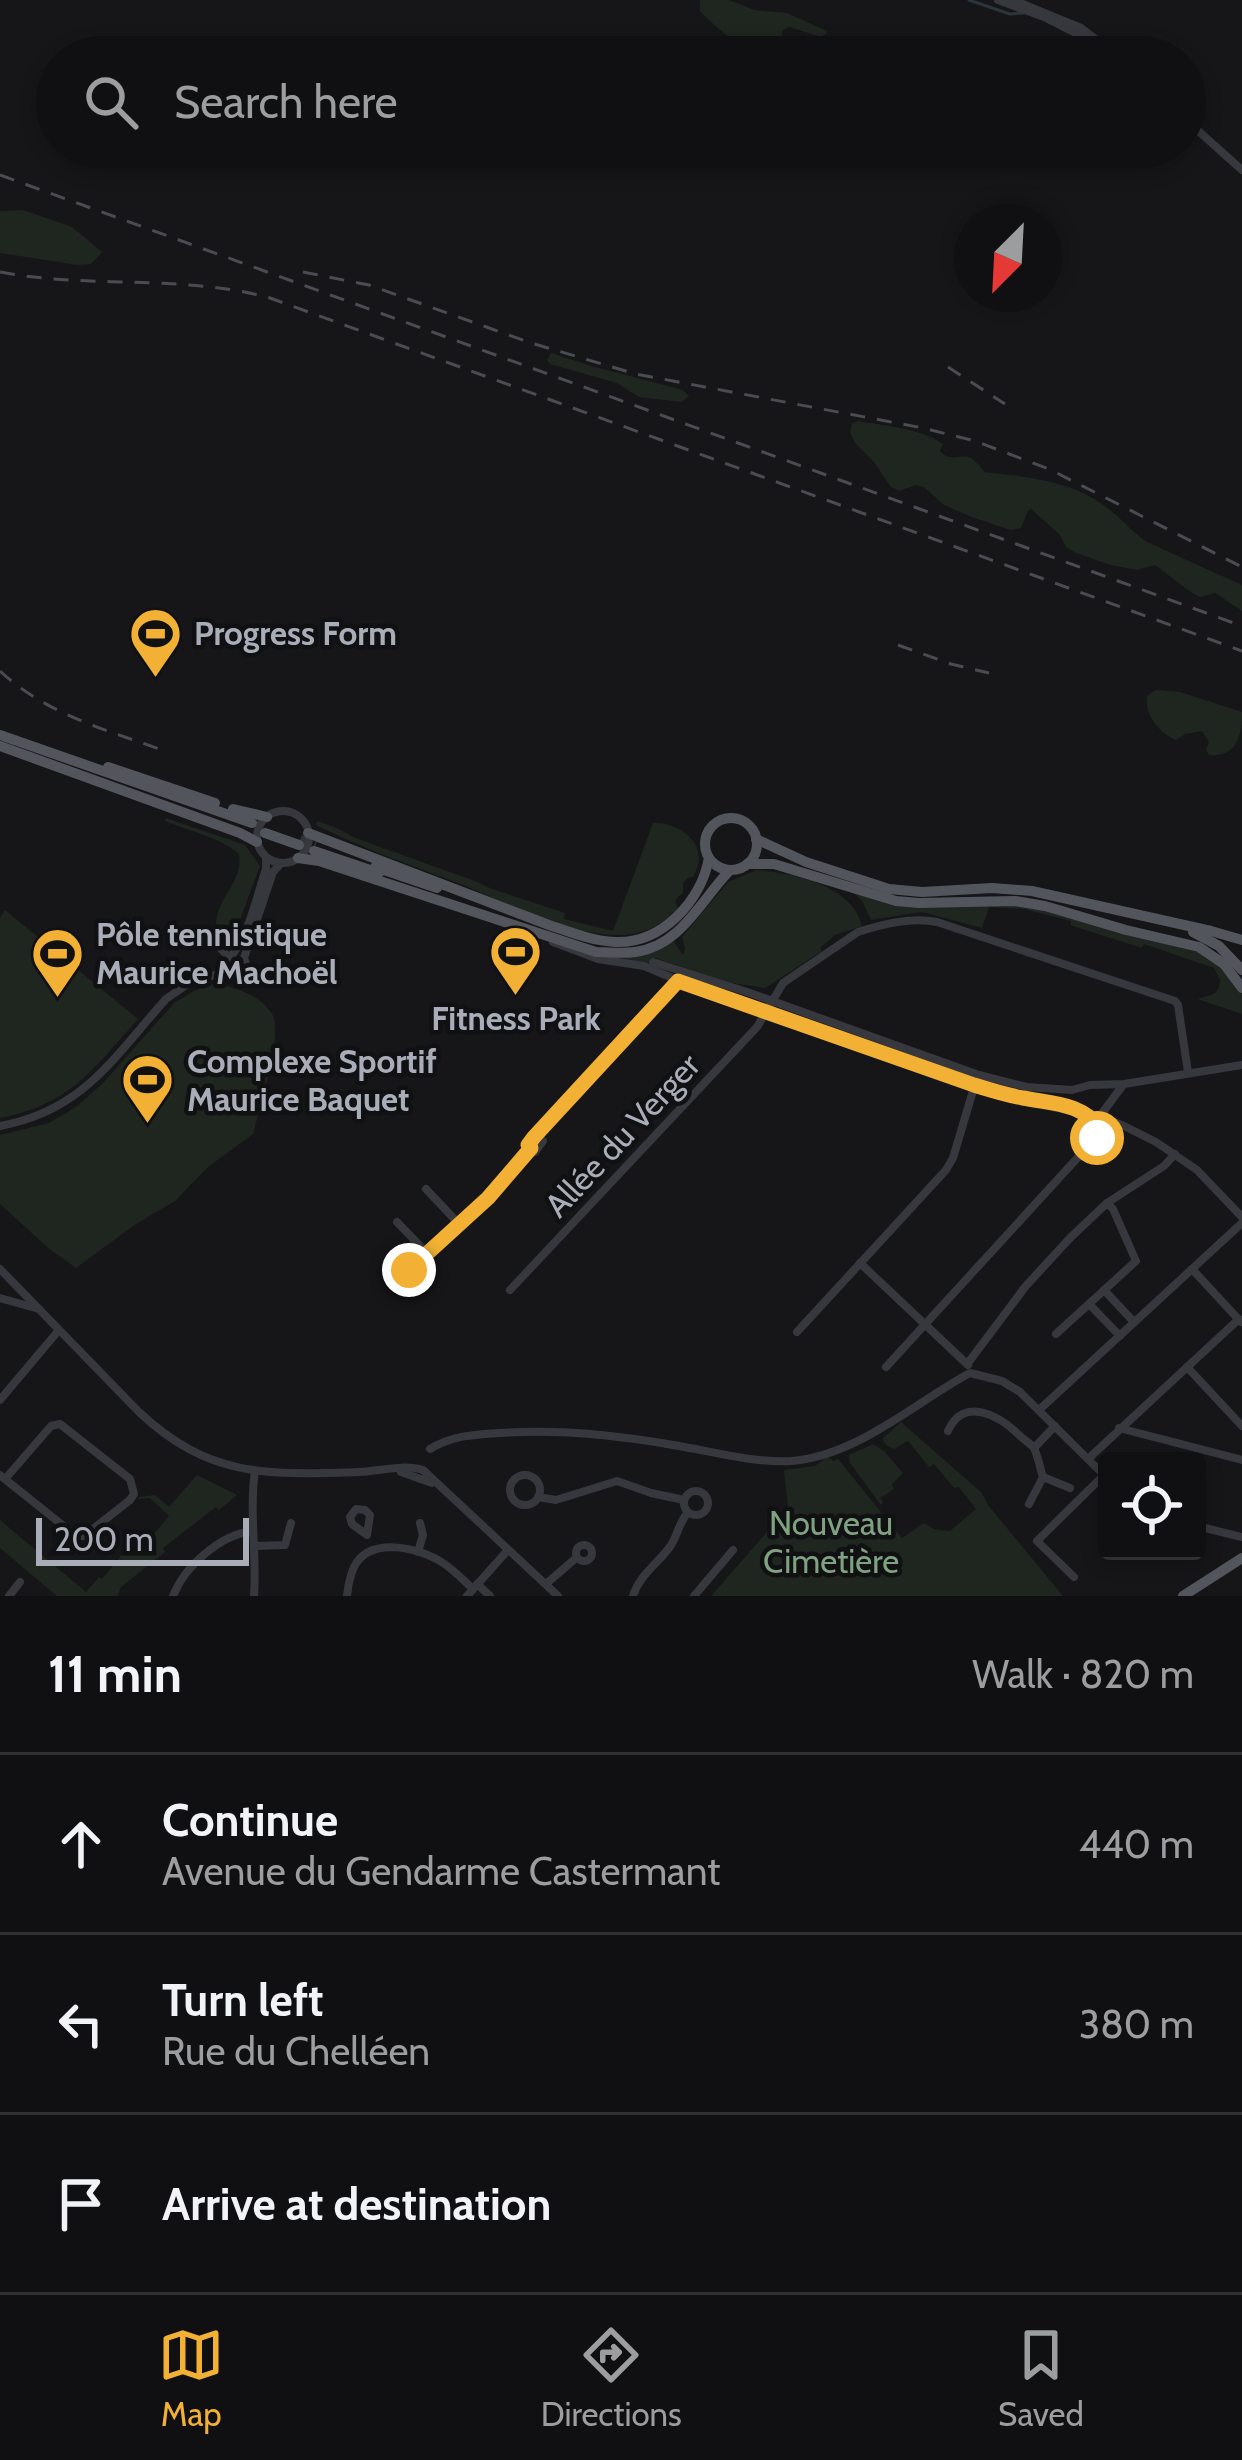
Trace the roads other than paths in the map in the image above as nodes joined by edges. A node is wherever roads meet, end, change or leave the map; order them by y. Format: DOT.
graph roads {
  1 [pos="998,0"];
  2 [pos="1013,0"];
  3 [pos="1083,36"];
  4 [pos="1090,36"];
  5 [pos="1206,137"];
  6 [pos="1242,170"];
  7 [pos="0,739"];
  8 [pos="26,743"];
  9 [pos="264,830"];
  10 [pos="756,839"];
  11 [pos="301,844"];
  12 [pos="266,857"];
  13 [pos="709,858"];
  14 [pos="281,863"];
  15 [pos="748,864"];
  16 [pos="730,870"];
  17 [pos="1049,895"];
  18 [pos="545,930"];
  19 [pos="1242,940"];
  20 [pos="218,946"];
  21 [pos="613,952"];
  22 [pos="236,957"];
  23 [pos="653,962"];
  24 [pos="1242,970"];
  25 [pos="227,971"];
  26 [pos="678,977"];
  27 [pos="1242,988"];
  28 [pos="771,1001"];
  29 [pos="766,1012"];
  30 [pos="827,1022"];
  31 [pos="1236,1067"];
  32 [pos="1188,1072"];
  33 [pos="976,1080"];
  34 [pos="1124,1084"];
  35 [pos="1082,1089"];
  36 [pos="1080,1110"];
  37 [pos="1096,1117"];
  38 [pos="1120,1124"];
  39 [pos="0,1126"];
  40 [pos="1102,1130"];
  41 [pos="1175,1154"];
  42 [pos="426,1189"];
  43 [pos="1107,1203"];
  44 [pos="1242,1220"];
  45 [pos="398,1222"];
  46 [pos="459,1224"];
  47 [pos="416,1242"];
  48 [pos="427,1253"];
  49 [pos="860,1263"];
  50 [pos="0,1269"];
  51 [pos="1192,1269"];
  52 [pos="17,1286"];
  53 [pos="510,1290"];
  54 [pos="1104,1290"];
  55 [pos="6,1298"];
  56 [pos="1089,1304"];
  57 [pos="36,1306"];
  58 [pos="1240,1321"];
  59 [pos="1134,1322"];
  60 [pos="926,1324"];
  61 [pos="58,1330"];
  62 [pos="797,1332"];
  63 [pos="1056,1334"];
  64 [pos="1120,1336"];
  65 [pos="886,1367"];
  66 [pos="1187,1367"];
  67 [pos="969,1368"];
  68 [pos="0,1400"];
  69 [pos="1039,1410"];
  70 [pos="1055,1426"];
  71 [pos="1242,1426"];
  72 [pos="1119,1428"];
  73 [pos="948,1431"];
  74 [pos="871,1432"];
  75 [pos="878,1442"];
  76 [pos="1034,1448"];
  77 [pos="430,1449"];
  78 [pos="1088,1459"];
  79 [pos="1242,1460"];
  80 [pos="1098,1469"];
  81 [pos="255,1471"];
  82 [pos="3,1477"];
  83 [pos="1043,1477"];
  84 [pos="1098,1483"];
  85 [pos="1070,1488"];
  86 [pos="538,1497"];
  87 [pos="684,1500"];
  88 [pos="1029,1504"];
  89 [pos="688,1513"];
  90 [pos="292,1522"];
  91 [pos="420,1523"];
  92 [pos="1206,1528"];
  93 [pos="252,1531"];
  94 [pos="367,1535"];
  95 [pos="1242,1537"];
  96 [pos="254,1546"];
  97 [pos="373,1550"];
  98 [pos="508,1550"];
  99 [pos="733,1550"];
  100 [pos="418,1552"];
  101 [pos="577,1558"];
  102 [pos="1242,1563"];
  103 [pos="1074,1577"];
  104 [pos="20,1582"];
  105 [pos="546,1584"];
  106 [pos="472,1590"];
  107 [pos="9,1596"];
  108 [pos="173,1596"];
  109 [pos="254,1596"];
  110 [pos="347,1596"];
  111 [pos="490,1596"];
  112 [pos="558,1596"];
  113 [pos="633,1596"];
  114 [pos="694,1596"];
  115 [pos="1191,1596"];
  1 -- 3 [label="street"];
  2 -- 4 [label="street"];
  5 -- 6 [label="street"];
  7 -- 8 [label="main road"];
  7 -- 8 [label="main road"];
  7 -- 9 [label="main road"];
  8 -- 9 [label="main road"];
  9 -- 11 [label="main road"];
  9 -- 11 [label="street"];
  9 -- 12 [label="street"];
  10 -- 13 [label="main road"];
  10 -- 15 [label="main road"];
  10 -- 17 [label="main road"];
  11 -- 14 [label="street"];
  11 -- 18 [label="main road"];
  11 -- 18 [label="main road"];
  12 -- 14 [label="street"];
  12 -- 22 [label="street"];
  13 -- 16 [label="main road"];
  13 -- 18 [label="main road"];
  14 -- 22 [label="street"];
  15 -- 16 [label="main road"];
  15 -- 27 [label="main road"];
  16 -- 21 [label="main road"];
  17 -- 19 [label="main road"];
  17 -- 24 [label="main road"];
  18 -- 21 [label="main road"];
  18 -- 21 [label="main road"];
  18 -- 26 [label="street"];
  20 -- 22 [label="street"];
  22 -- 25 [label="street"];
  22 -- 25 [label="street"];
  23 -- 26 [label="street"];
  25 -- 39 [label="street"];
  26 -- 28 [label="street"];
  26 -- 29 [label="street"];
  26 -- 46 [label="street"];
  28 -- 29 [label="street, Allée du Verger"];
  28 -- 30 [label="street"];
  28 -- 32 [label="street"];
  29 -- 30 [label="street"];
  29 -- 33 [label="street"];
  29 -- 53 [label="street, Allée du Verger"];
  30 -- 33 [label="street"];
  31 -- 32 [label="street"];
  32 -- 34 [label="street"];
  33 -- 35 [label="street"];
  33 -- 36 [label="street"];
  33 -- 49 [label="street"];
  34 -- 35 [label="street"];
  34 -- 37 [label="street"];
  35 -- 36 [label="street"];
  36 -- 37 [label="street"];
  37 -- 38 [label="street"];
  37 -- 40 [label="street"];
  38 -- 40 [label="street"];
  38 -- 41 [label="street"];
  40 -- 60 [label="street"];
  41 -- 43 [label="street"];
  41 -- 44 [label="street"];
  42 -- 46 [label="street"];
  43 -- 54 [label="street"];
  43 -- 67 [label="street"];
  44 -- 51 [label="street"];
  45 -- 47 [label="street"];
  46 -- 48 [label="street"];
  47 -- 48 [label="street"];
  47 -- 48 [label="street"];
  49 -- 60 [label="street"];
  49 -- 62 [label="street"];
  50 -- 52 [label="street"];
  51 -- 58 [label="street"];
  51 -- 59 [label="street"];
  52 -- 55 [label="street"];
  52 -- 57 [label="street"];
  54 -- 56 [label="street"];
  54 -- 59 [label="street"];
  55 -- 57 [label="street"];
  56 -- 63 [label="street"];
  56 -- 64 [label="street"];
  57 -- 61 [label="street"];
  58 -- 66 [label="street"];
  59 -- 64 [label="street"];
  60 -- 65 [label="street"];
  60 -- 67 [label="street"];
  61 -- 68 [label="street"];
  61 -- 81 [label="street"];
  64 -- 69 [label="street"];
  66 -- 71 [label="street"];
  66 -- 72 [label="street"];
  67 -- 69 [label="street"];
  67 -- 74 [label="street"];
  69 -- 70 [label="street"];
  70 -- 76 [label="street"];
  70 -- 78 [label="street"];
  72 -- 78 [label="street"];
  72 -- 79 [label="street"];
  73 -- 76 [label="street"];
  74 -- 75 [label="street"];
  74 -- 77 [label="street"];
  76 -- 83 [label="street"];
  78 -- 80 [label="street"];
  81 -- 93 [label="street"];
  81 -- 98 [label="street"];
  82 -- 82 [label="street"];
  83 -- 85 [label="street"];
  83 -- 88 [label="street"];
  84 -- 103 [label="street"];
  86 -- 87 [label="street"];
  87 -- 89 [label="street"];
  87 -- 89 [label="street"];
  89 -- 113 [label="street"];
  90 -- 96 [label="street"];
  91 -- 100 [label="street"];
  92 -- 95 [label="street"];
  93 -- 96 [label="street"];
  93 -- 108 [label="street"];
  94 -- 97 [label="street"];
  96 -- 109 [label="street"];
  97 -- 100 [label="street"];
  97 -- 110 [label="street"];
  98 -- 105 [label="street"];
  98 -- 106 [label="street"];
  99 -- 114 [label="street"];
  100 -- 106 [label="street"];
  101 -- 105 [label="street"];
  102 -- 115 [label="main road"];
  102 -- 115 [label="main road"];
  104 -- 107 [label="street"];
  105 -- 112 [label="street"];
  106 -- 111 [label="street"];
}
